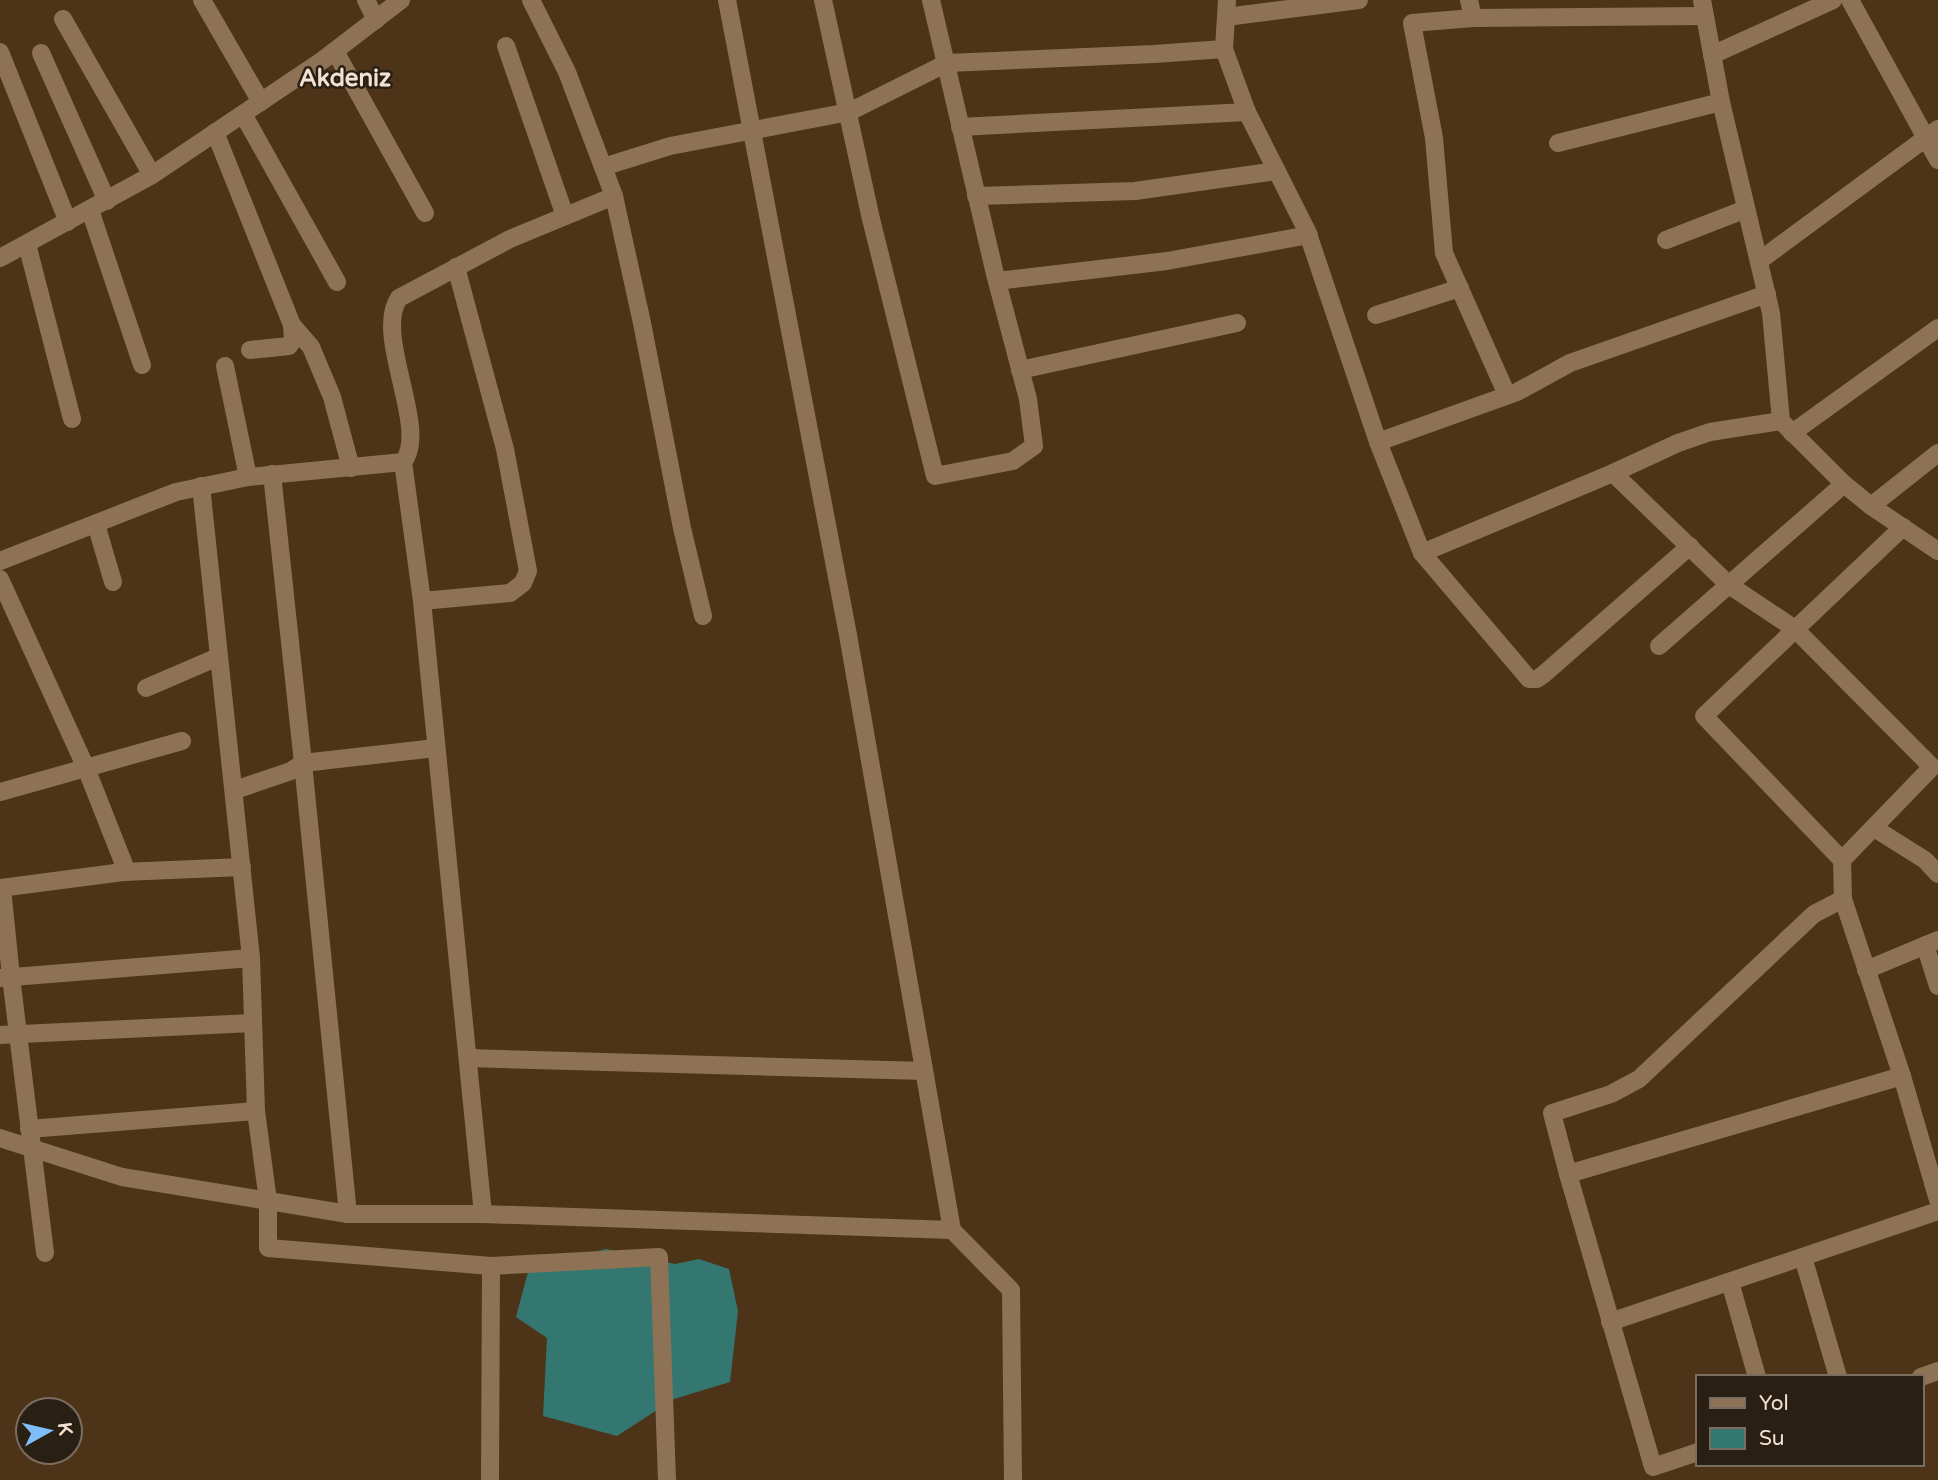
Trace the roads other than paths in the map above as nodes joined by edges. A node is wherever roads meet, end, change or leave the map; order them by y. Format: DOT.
graph roads {
  1 [pos="202,0"];
  2 [pos="366,0"];
  3 [pos="401,0"];
  4 [pos="531,0"];
  5 [pos="727,0"];
  6 [pos="823,0"];
  7 [pos="932,0"];
  8 [pos="1359,0"];
  9 [pos="1833,0"];
  10 [pos="1850,0"];
  11 [pos="1226,8"];
  12 [pos="1703,8"];
  13 [pos="1471,9"];
  14 [pos="63,19"];
  15 [pos="376,20"];
  16 [pos="506,46"];
  17 [pos="1224,49"];
  18 [pos="335,51"];
  19 [pos="0,52"];
  20 [pos="41,53"];
  21 [pos="1712,55"];
  22 [pos="947,63"];
  23 [pos="261,102"];
  24 [pos="1721,102"];
  25 [pos="849,112"];
  26 [pos="1247,112"];
  27 [pos="243,114"];
  28 [pos="960,127"];
  29 [pos="751,129"];
  30 [pos="215,132"];
  31 [pos="1932,133"];
  32 [pos="1558,143"];
  33 [pos="1938,160"];
  34 [pos="603,167"];
  35 [pos="1277,171"];
  36 [pos="152,174"];
  37 [pos="614,195"];
  38 [pos="976,196"];
  39 [pos="107,201"];
  40 [pos="1746,209"];
  41 [pos="90,210"];
  42 [pos="425,213"];
  43 [pos="565,216"];
  44 [pos="68,222"];
  45 [pos="1309,236"];
  46 [pos="1666,240"];
  47 [pos="27,244"];
  48 [pos="0,258"];
  49 [pos="1759,261"];
  50 [pos="456,267"];
  51 [pos="997,281"];
  52 [pos="337,282"];
  53 [pos="1460,288"];
  54 [pos="1767,294"];
  55 [pos="1377,315"];
  56 [pos="1237,323"];
  57 [pos="292,325"];
  58 [pos="1938,328"];
  59 [pos="250,350"];
  60 [pos="142,365"];
  61 [pos="225,366"];
  62 [pos="1020,370"];
  63 [pos="1507,395"];
  64 [pos="72,419"];
  65 [pos="1787,427"];
  66 [pos="1378,442"];
  67 [pos="1938,453"];
  68 [pos="403,463"];
  69 [pos="351,468"];
  70 [pos="1614,473"];
  71 [pos="272,474"];
  72 [pos="248,477"];
  73 [pos="1844,484"];
  74 [pos="201,486"];
  75 [pos="1871,506"];
  76 [pos="96,524"];
  77 [pos="1903,527"];
  78 [pos="1690,547"];
  79 [pos="1938,551"];
  80 [pos="1423,552"];
  81 [pos="0,561"];
  82 [pos="0,579"];
  83 [pos="113,582"];
  84 [pos="1729,584"];
  85 [pos="422,601"];
  86 [pos="703,617"];
  87 [pos="1795,629"];
  88 [pos="1659,646"];
  89 [pos="218,657"];
  90 [pos="146,688"];
  91 [pos="182,741"];
  92 [pos="436,748"];
  93 [pos="303,763"];
  94 [pos="86,768"];
  95 [pos="235,790"];
  96 [pos="0,792"];
  97 [pos="1874,828"];
  98 [pos="1842,860"];
  99 [pos="242,867"];
  100 [pos="127,872"];
  101 [pos="1938,874"];
  102 [pos="1,888"];
  103 [pos="1843,899"];
  104 [pos="1931,943"];
  105 [pos="251,958"];
  106 [pos="1866,970"];
  107 [pos="5,977"];
  108 [pos="1938,986"];
  109 [pos="253,1023"];
  110 [pos="9,1034"];
  111 [pos="468,1058"];
  112 [pos="924,1070"];
  113 [pos="1902,1076"];
  114 [pos="256,1111"];
  115 [pos="30,1129"];
  116 [pos="0,1138"];
  117 [pos="32,1149"];
  118 [pos="1568,1174"];
  119 [pos="1938,1200"];
  120 [pos="268,1201"];
  121 [pos="1938,1212"];
  122 [pos="348,1214"];
  123 [pos="483,1214"];
  124 [pos="952,1230"];
  125 [pos="45,1253"];
  126 [pos="1803,1257"];
  127 [pos="491,1266"];
  128 [pos="1730,1282"];
  129 [pos="1610,1322"];
  130 [pos="1755,1375"];
  131 [pos="1837,1375"];
  132 [pos="1696,1453"];
  133 [pos="490,1480"];
  134 [pos="667,1480"];
  135 [pos="1013,1480"];
  1 -- 23 [label="street"];
  2 -- 15 [label="street"];
  3 -- 15 [label="street"];
  4 -- 34 [label="street"];
  5 -- 29 [label="street"];
  6 -- 25 [label="street"];
  7 -- 22 [label="street"];
  8 -- 11 [label="street"];
  9 -- 21 [label="street"];
  10 -- 31 [label="street"];
  11 -- 17 [label="street"];
  12 -- 13 [label="street"];
  12 -- 21 [label="street"];
  13 -- 53 [label="street"];
  14 -- 36 [label="street"];
  15 -- 18 [label="street"];
  16 -- 43 [label="street"];
  17 -- 22 [label="street"];
  17 -- 26 [label="street"];
  18 -- 23 [label="street"];
  18 -- 42 [label="street"];
  19 -- 44 [label="street"];
  20 -- 39 [label="street"];
  21 -- 24 [label="street"];
  22 -- 25 [label="street"];
  22 -- 28 [label="street"];
  23 -- 27 [label="street"];
  24 -- 32 [label="street"];
  24 -- 40 [label="street"];
  25 -- 29 [label="street"];
  25 -- 62 [label="street"];
  26 -- 28 [label="street"];
  26 -- 35 [label="street"];
  27 -- 30 [label="street"];
  27 -- 52 [label="street"];
  28 -- 38 [label="street"];
  29 -- 34 [label="street"];
  29 -- 112 [label="street"];
  30 -- 36 [label="street"];
  30 -- 57 [label="street"];
  31 -- 33 [label="street"];
  31 -- 49 [label="street"];
  34 -- 37 [label="street"];
  35 -- 38 [label="street"];
  35 -- 45 [label="street"];
  36 -- 39 [label="street"];
  37 -- 43 [label="street"];
  37 -- 86 [label="street"];
  38 -- 51 [label="street"];
  39 -- 41 [label="street"];
  40 -- 46 [label="street"];
  40 -- 49 [label="street"];
  41 -- 44 [label="street"];
  41 -- 60 [label="street"];
  43 -- 50 [label="street"];
  44 -- 47 [label="street"];
  45 -- 51 [label="street"];
  45 -- 66 [label="street"];
  47 -- 48 [label="street"];
  47 -- 64 [label="street"];
  49 -- 54 [label="street"];
  50 -- 68 [label="street"];
  50 -- 85 [label="street"];
  51 -- 62 [label="street"];
  53 -- 55 [label="street"];
  53 -- 63 [label="street"];
  54 -- 63 [label="street"];
  54 -- 65 [label="street"];
  56 -- 62 [label="street"];
  57 -- 59 [label="street"];
  57 -- 69 [label="street"];
  58 -- 65 [label="street"];
  61 -- 72 [label="street"];
  63 -- 66 [label="street"];
  65 -- 70 [label="street"];
  65 -- 73 [label="street"];
  66 -- 80 [label="street"];
  67 -- 75 [label="street"];
  68 -- 69 [label="street"];
  68 -- 85 [label="street"];
  69 -- 71 [label="street"];
  70 -- 78 [label="street"];
  70 -- 80 [label="street"];
  71 -- 72 [label="street"];
  71 -- 93 [label="street"];
  72 -- 74 [label="street"];
  73 -- 75 [label="street"];
  73 -- 84 [label="street"];
  74 -- 76 [label="street"];
  74 -- 89 [label="street"];
  75 -- 77 [label="street"];
  76 -- 81 [label="street"];
  76 -- 83 [label="street"];
  77 -- 79 [label="street"];
  77 -- 87 [label="street"];
  78 -- 80 [label="street"];
  78 -- 84 [label="street"];
  82 -- 94 [label="street"];
  84 -- 87 [label="street"];
  84 -- 88 [label="street"];
  85 -- 92 [label="street"];
  87 -- 97 [label="street"];
  87 -- 98 [label="street"];
  89 -- 90 [label="street"];
  89 -- 95 [label="street"];
  91 -- 94 [label="street"];
  92 -- 93 [label="street"];
  92 -- 111 [label="street"];
  93 -- 95 [label="street"];
  93 -- 122 [label="street"];
  94 -- 96 [label="street"];
  94 -- 100 [label="street"];
  95 -- 99 [label="street"];
  97 -- 98 [label="street"];
  97 -- 101 [label="street"];
  98 -- 103 [label="street"];
  99 -- 100 [label="street"];
  99 -- 105 [label="street"];
  100 -- 102 [label="street"];
  102 -- 107 [label="street"];
  103 -- 106 [label="street"];
  103 -- 118 [label="street"];
  104 -- 106 [label="street"];
  104 -- 108 [label="street"];
  105 -- 107 [label="street"];
  105 -- 109 [label="street"];
  106 -- 113 [label="street"];
  107 -- 110 [label="street"];
  109 -- 110 [label="street"];
  109 -- 114 [label="street"];
  110 -- 115 [label="street"];
  111 -- 112 [label="street"];
  111 -- 123 [label="street"];
  112 -- 124 [label="street"];
  113 -- 118 [label="street"];
  113 -- 119 [label="street"];
  114 -- 115 [label="street"];
  114 -- 120 [label="street"];
  115 -- 117 [label="street"];
  116 -- 117 [label="street"];
  117 -- 120 [label="street"];
  117 -- 125 [label="street"];
  118 -- 129 [label="street"];
  120 -- 122 [label="street"];
  120 -- 127 [label="street"];
  121 -- 126 [label="street"];
  122 -- 123 [label="street"];
  123 -- 124 [label="street"];
  124 -- 135 [label="street"];
  126 -- 128 [label="street"];
  126 -- 131 [label="street"];
  127 -- 133 [label="street"];
  127 -- 134 [label="street"];
  128 -- 129 [label="street"];
  128 -- 130 [label="street"];
  129 -- 132 [label="street"];
}
